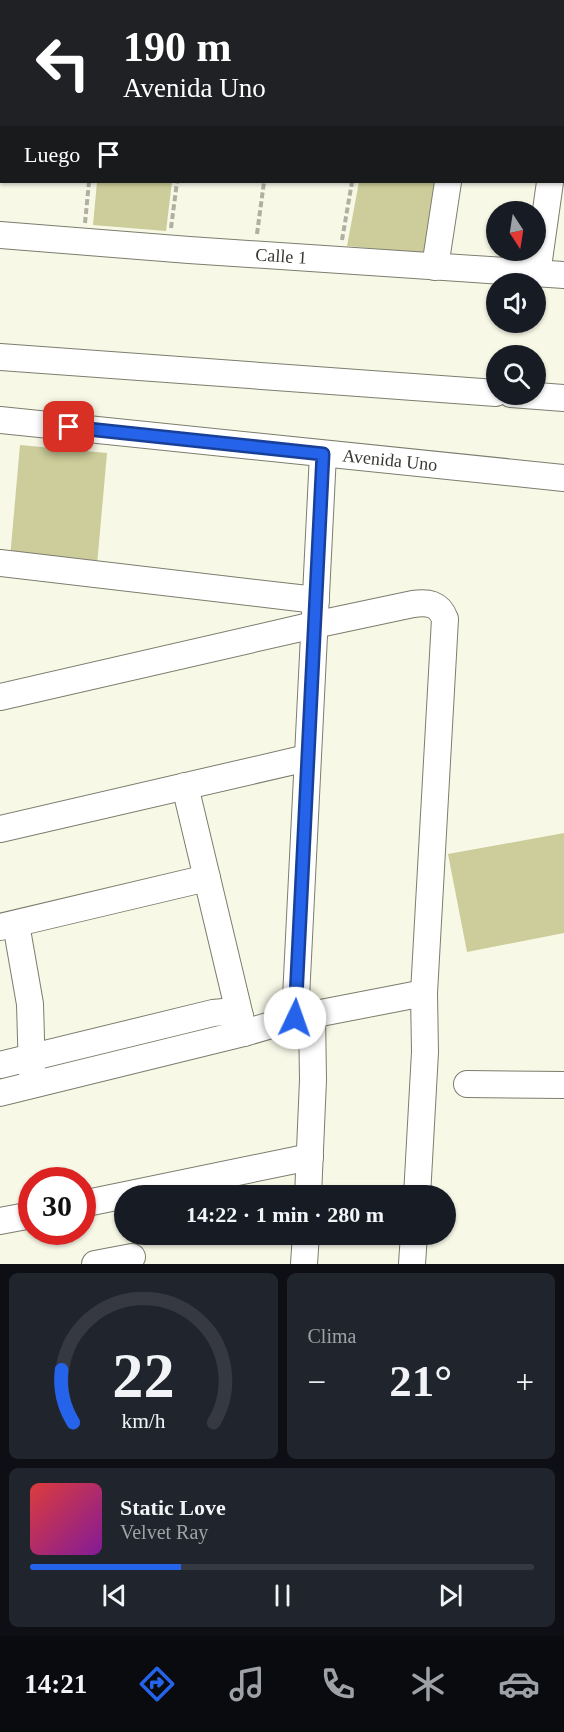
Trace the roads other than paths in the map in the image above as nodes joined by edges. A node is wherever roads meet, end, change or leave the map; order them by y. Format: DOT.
graph roads {
  1 [pos="448,183"];
  2 [pos="550,183"];
  3 [pos="0,234"];
  4 [pos="435,267"];
  5 [pos="522,273"];
  6 [pos="537,273"];
  7 [pos="546,274"];
  8 [pos="564,275"];
  9 [pos="0,357"];
  10 [pos="486,392"];
  11 [pos="546,397"];
  12 [pos="564,398"];
  13 [pos="0,420"];
  14 [pos="323,454"];
  15 [pos="564,478"];
  16 [pos="0,564"];
  17 [pos="316,600"];
  18 [pos="314,625"];
  19 [pos="0,697"];
  20 [pos="306,758"];
  21 [pos="185,786"];
  22 [pos="0,829"];
  23 [pos="207,878"];
  24 [pos="8,926"];
  25 [pos="424,993"];
  26 [pos="304,1016"];
  27 [pos="242,1024"];
  28 [pos="32,1057"];
  29 [pos="0,1065"];
  30 [pos="467,1084"];
  31 [pos="31,1085"];
  32 [pos="564,1085"];
  33 [pos="0,1093"];
  34 [pos="310,1157"];
  35 [pos="175,1185"];
  36 [pos="309,1185"];
  37 [pos="418,1185"];
  38 [pos="114,1198"];
  39 [pos="96,1201"];
  40 [pos="18,1218"];
  41 [pos="0,1221"];
  42 [pos="305,1245"];
  43 [pos="413,1245"];
  44 [pos="131,1252"];
  45 [pos="95,1264"];
  46 [pos="304,1264"];
  47 [pos="412,1264"];
  1 -- 4 [label="street"];
  2 -- 6 [label="street"];
  3 -- 4 [label="street, Calle 1"];
  4 -- 5 [label="street, Calle 1"];
  7 -- 8 [label="street, Calle 1"];
  9 -- 10 [label="street"];
  11 -- 12 [label="street"];
  13 -- 14 [label="street, Avenida Uno"];
  14 -- 15 [label="street, Avenida Uno"];
  14 -- 17 [label="street"];
  16 -- 17 [label="street"];
  17 -- 18 [label="street"];
  18 -- 19 [label="street"];
  18 -- 20 [label="street"];
  18 -- 25 [label="street"];
  20 -- 21 [label="street"];
  20 -- 26 [label="street"];
  21 -- 22 [label="street"];
  21 -- 23 [label="street"];
  23 -- 24 [label="street"];
  23 -- 27 [label="street"];
  24 -- 28 [label="street"];
  25 -- 26 [label="street"];
  25 -- 37 [label="street"];
  26 -- 27 [label="street"];
  26 -- 34 [label="street"];
  27 -- 28 [label="street"];
  27 -- 31 [label="street"];
  28 -- 29 [label="street"];
  28 -- 31 [label="street"];
  30 -- 32 [label="street"];
  31 -- 33 [label="street"];
  34 -- 35 [label="street"];
  34 -- 36 [label="street"];
  38 -- 39 [label="street"];
  40 -- 41 [label="street"];
  42 -- 46 [label="street"];
  43 -- 47 [label="street"];
  44 -- 45 [label="street"];
}
